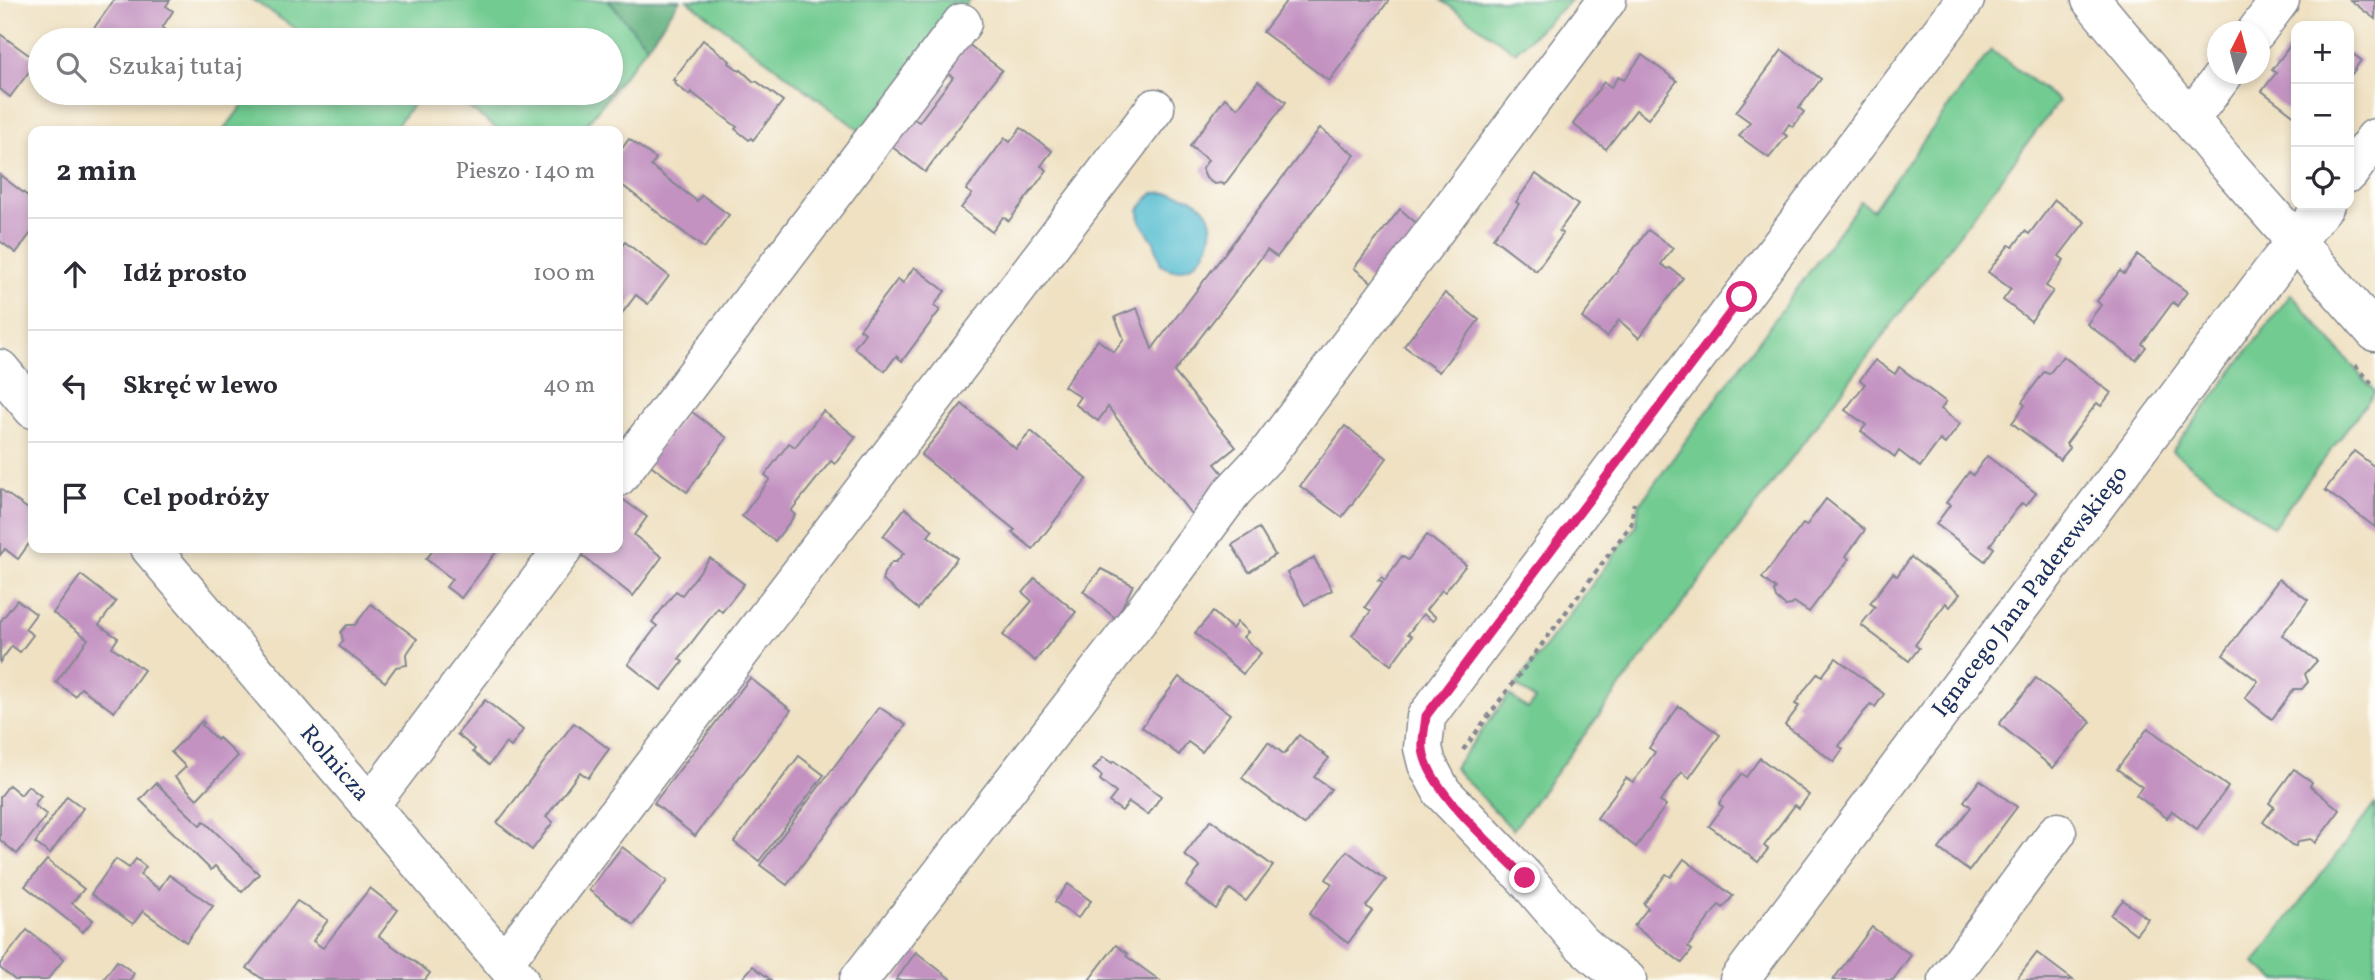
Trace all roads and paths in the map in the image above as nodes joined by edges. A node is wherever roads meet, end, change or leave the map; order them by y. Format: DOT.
graph roads {
  1 [pos="1607,0"];
  2 [pos="1965,0"];
  3 [pos="2091,0"];
  4 [pos="2280,0"];
  5 [pos="2264,21"];
  6 [pos="962,23"];
  7 [pos="2216,84"];
  8 [pos="1155,108"];
  9 [pos="2190,119"];
  10 [pos="2375,138"];
  11 [pos="839,152"];
  12 [pos="2354,166"];
  13 [pos="2321,210"];
  14 [pos="2295,241"];
  15 [pos="2375,332"];
  16 [pos="0,369"];
  17 [pos="28,403"];
  18 [pos="623,435"];
  19 [pos="623,470"];
  20 [pos="1634,503"];
  21 [pos="154,553"];
  22 [pos="533,553"];
  23 [pos="560,553"];
  24 [pos="1456,759"];
  25 [pos="360,795"];
  26 [pos="2057,832"];
  27 [pos="512,971"];
  28 [pos="859,980"];
  29 [pos="1627,980"];
  30 [pos="1739,980"];
  31 [pos="1948,980"];
  1 -- 28 [label="street"];
  2 -- 29 [label="street"];
  3 -- 9 [label="street"];
  4 -- 5 [label="street"];
  6 -- 19 [label="street"];
  7 -- 9 [label="street"];
  8 -- 27 [label="street"];
  9 -- 14 [label="street"];
  10 -- 12 [label="street"];
  11 -- 18 [label="street"];
  13 -- 14 [label="street, Ignacego Jana Paderewskiego"];
  14 -- 15 [label="street"];
  14 -- 30 [label="street, Ignacego Jana Paderewskiego"];
  16 -- 17 [label="street"];
  20 -- 24 [label="path"];
  21 -- 25 [label="street, Rolnicza"];
  22 -- 25 [label="street"];
  23 -- 25 [label="street"];
  25 -- 27 [label="street, Rolnicza"];
  26 -- 31 [label="street"];
}
